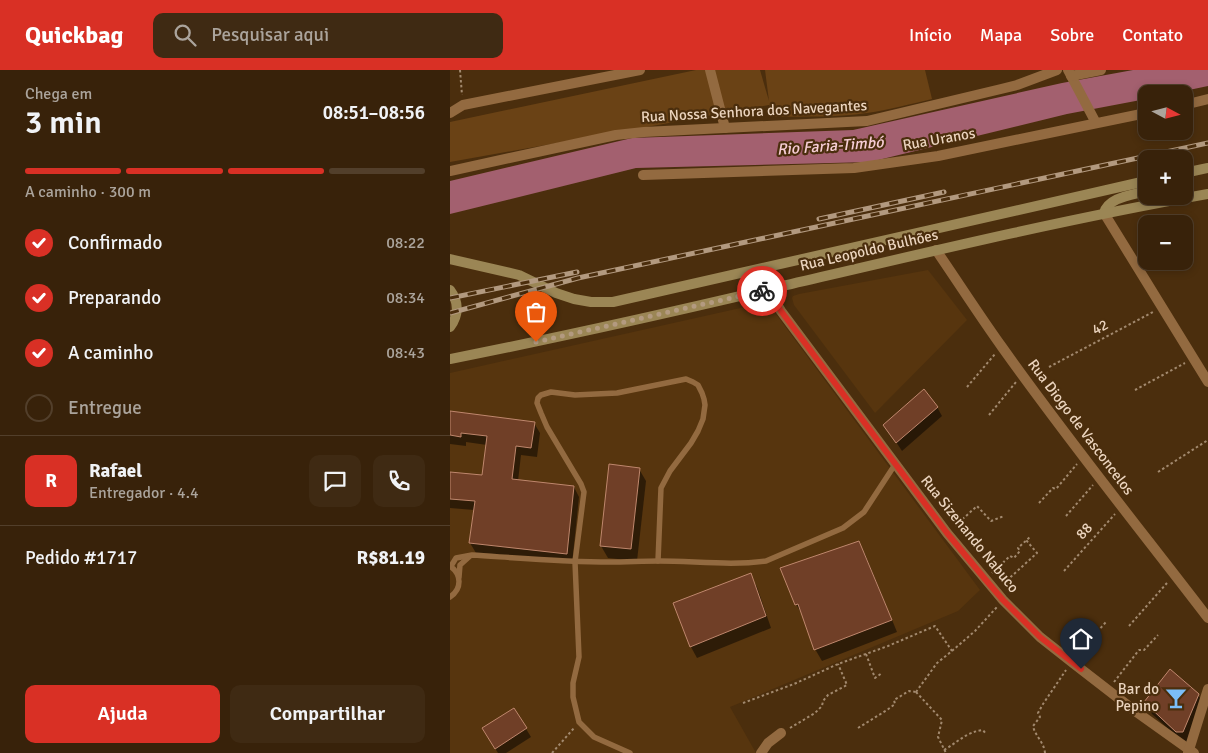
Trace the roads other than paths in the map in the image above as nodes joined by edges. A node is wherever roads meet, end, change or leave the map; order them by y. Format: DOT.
graph roads {
  1 [pos="640,70"];
  2 [pos="710,70"];
  3 [pos="1057,70"];
  4 [pos="1102,70"];
  5 [pos="1071,76"];
  6 [pos="1208,99"];
  7 [pos="1193,103"];
  8 [pos="450,113"];
  9 [pos="1138,115"];
  10 [pos="1096,123"];
  11 [pos="725,128"];
  12 [pos="1208,168"];
  13 [pos="450,171"];
  14 [pos="1193,172"];
  15 [pos="643,174"];
  16 [pos="1138,183"];
  17 [pos="1138,193"];
  18 [pos="1208,194"];
  19 [pos="1104,213"];
  20 [pos="936,250"];
  21 [pos="450,259"];
  22 [pos="450,290"];
  23 [pos="768,290"];
  24 [pos="450,327"];
  25 [pos="450,359"];
  26 [pos="1208,382"];
  27 [pos="896,464"];
  28 [pos="472,555"];
  29 [pos="658,561"];
  30 [pos="575,562"];
  31 [pos="451,566"];
  32 [pos="459,579"];
  33 [pos="450,596"];
  34 [pos="1208,618"];
  35 [pos="1208,689"];
  36 [pos="781,733"];
  37 [pos="1190,752"];
  38 [pos="630,753"];
  39 [pos="762,753"];
  1 -- 8 [label="street"];
  2 -- 11 [label="street"];
  3 -- 11 [label="street, Rua Nossa Senhora dos Navegantes"];
  4 -- 5 [label="street"];
  5 -- 10 [label="street"];
  6 -- 7 [label="street"];
  9 -- 10 [label="street, Rua Uranos"];
  10 -- 15 [label="street, Rua Uranos"];
  11 -- 13 [label="street, Rua Nossa Senhora dos Navegantes"];
  12 -- 14 [label="main road"];
  16 -- 21 [label="main road, Rua Leopoldo Bulhões"];
  17 -- 19 [label="main road"];
  18 -- 19 [label="main road, Rua Leopoldo Bulhões"];
  19 -- 20 [label="main road, Rua Leopoldo Bulhões"];
  19 -- 26 [label="street"];
  20 -- 23 [label="main road, Rua Leopoldo Bulhões"];
  20 -- 34 [label="street, Rua Diogo de Vasconcelos"];
  22 -- 24 [label="main road"];
  23 -- 25 [label="main road, Rua Leopoldo Bulhões"];
  23 -- 27 [label="street, Rua Sizenando Nabuco"];
  27 -- 29 [label="lane"];
  27 -- 37 [label="street, Rua Sizenando Nabuco"];
  28 -- 30 [label="lane"];
  28 -- 31 [label="lane"];
  28 -- 32 [label="lane"];
  29 -- 30 [label="lane"];
  29 -- 30 [label="lane"];
  30 -- 38 [label="lane"];
  31 -- 32 [label="lane"];
  32 -- 33 [label="lane"];
  35 -- 37 [label="street"];
  36 -- 39 [label="street"];
}
